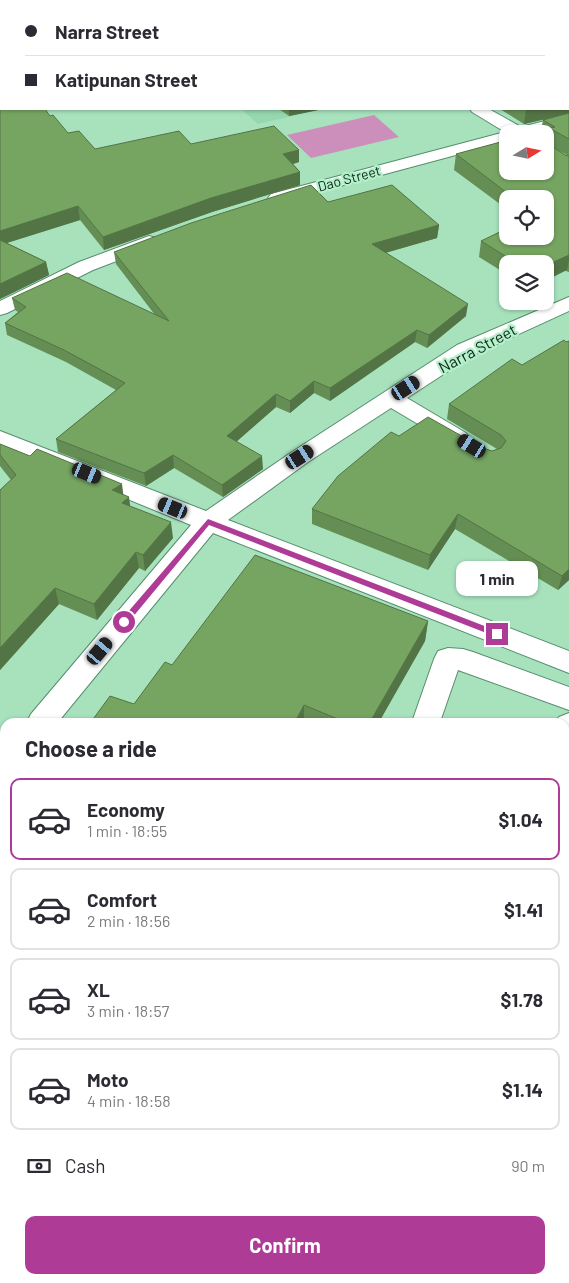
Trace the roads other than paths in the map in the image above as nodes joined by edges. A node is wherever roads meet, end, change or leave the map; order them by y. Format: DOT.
graph roads {
  1 [pos="479,110"];
  2 [pos="569,120"];
  3 [pos="502,125"];
  4 [pos="550,125"];
  5 [pos="499,138"];
  6 [pos="262,203"];
  7 [pos="163,236"];
  8 [pos="569,302"];
  9 [pos="0,309"];
  10 [pos="391,398"];
  11 [pos="0,438"];
  12 [pos="472,446"];
  13 [pos="208,522"];
  14 [pos="569,662"];
  15 [pos="569,699"];
  16 [pos="44,718"];
  17 [pos="427,718"];
  1 -- 3 [label="street"];
  2 -- 4 [label="street, Dao Street"];
  5 -- 6 [label="street, Dao Street"];
  7 -- 9 [label="street"];
  8 -- 10 [label="street, Narra Street"];
  10 -- 12 [label="street"];
  10 -- 13 [label="street, Narra Street"];
  11 -- 13 [label="street"];
  13 -- 14 [label="street"];
  13 -- 16 [label="street, Narra Street"];
  15 -- 17 [label="street"];
}
